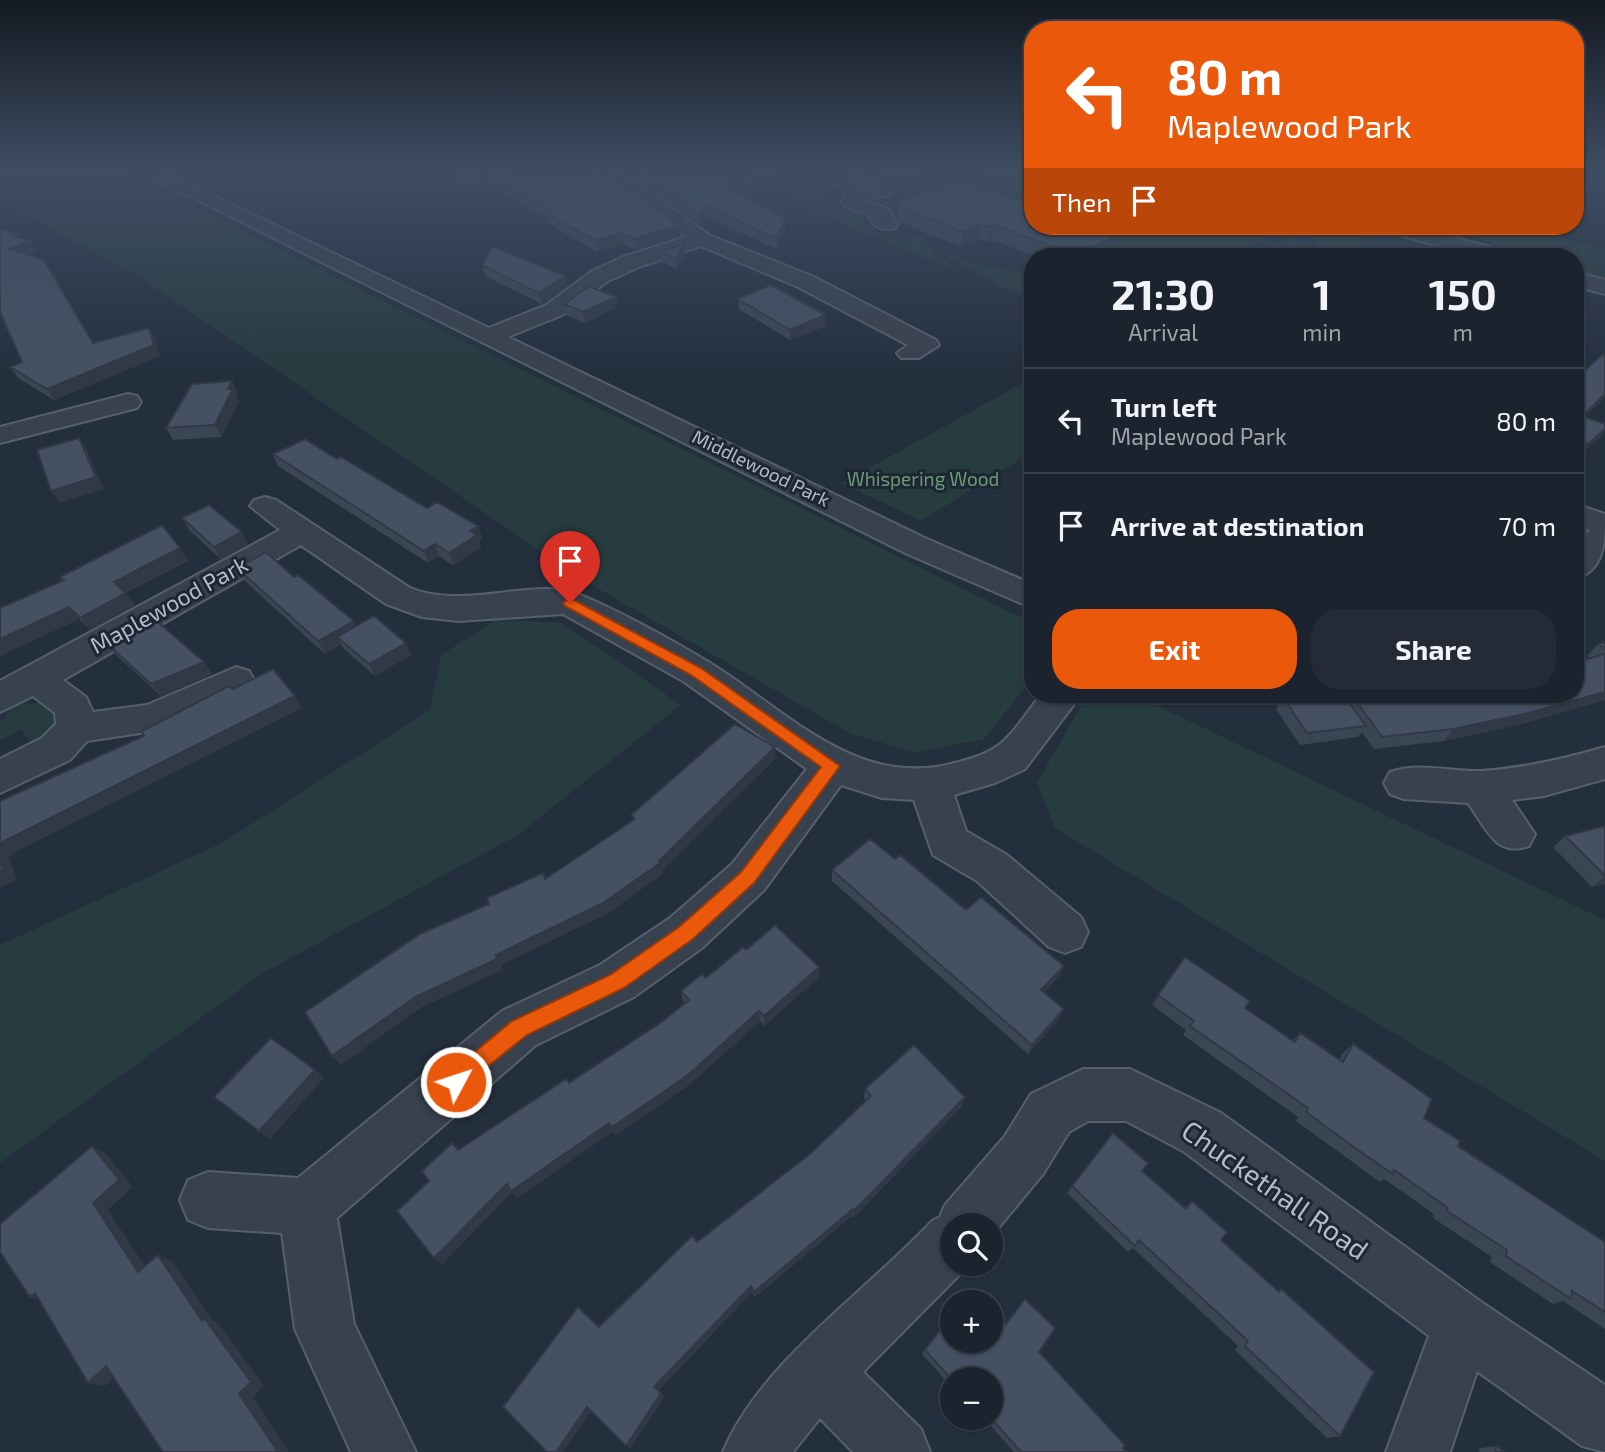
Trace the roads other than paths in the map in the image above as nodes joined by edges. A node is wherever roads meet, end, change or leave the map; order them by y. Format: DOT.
graph roads {
  1 [pos="287,238"];
  2 [pos="1431,238"];
  3 [pos="702,239"];
  4 [pos="1468,248"];
  5 [pos="1584,281"];
  6 [pos="1605,287"];
  7 [pos="491,336"];
  8 [pos="927,345"];
  9 [pos="128,402"];
  10 [pos="0,435"];
  11 [pos="265,506"];
  12 [pos="1584,517"];
  13 [pos="1605,525"];
  14 [pos="302,531"];
  15 [pos="1605,533"];
  16 [pos="1584,558"];
  17 [pos="1024,593"];
  18 [pos="36,679"];
  19 [pos="236,680"];
  20 [pos="0,698"];
  21 [pos="1056,703"];
  22 [pos="76,728"];
  23 [pos="1605,763"];
  24 [pos="832,766"];
  25 [pos="0,777"];
  26 [pos="1404,783"];
  27 [pos="930,785"];
  28 [pos="1480,787"];
  29 [pos="1514,834"];
  30 [pos="1065,932"];
  31 [pos="208,1200"];
  32 [pos="307,1207"];
  33 [pos="975,1213"];
  34 [pos="940,1253"];
  35 [pos="1462,1325"];
  36 [pos="820,1373"];
  37 [pos="1605,1423"];
  38 [pos="384,1452"];
  39 [pos="755,1452"];
  40 [pos="898,1452"];
  41 [pos="1418,1452"];
  1 -- 7 [label="street, Middlewood Park"];
  2 -- 4 [label="street"];
  3 -- 7 [label="street"];
  3 -- 8 [label="street"];
  5 -- 6 [label="street"];
  7 -- 17 [label="street, Middlewood Park"];
  9 -- 10 [label="street"];
  11 -- 14 [label="street"];
  12 -- 13 [label="street"];
  14 -- 18 [label="street, Maplewood Park"];
  14 -- 24 [label="street"];
  15 -- 16 [label="street"];
  18 -- 20 [label="street, Maplewood Park"];
  18 -- 22 [label="street"];
  19 -- 22 [label="street"];
  21 -- 27 [label="street"];
  22 -- 25 [label="street"];
  23 -- 28 [label="street"];
  24 -- 27 [label="street"];
  24 -- 32 [label="street"];
  26 -- 28 [label="street"];
  27 -- 30 [label="street"];
  28 -- 29 [label="street"];
  31 -- 32 [label="street"];
  32 -- 38 [label="street"];
  33 -- 35 [label="street, Chuckethall Road"];
  34 -- 36 [label="street"];
  35 -- 37 [label="street, Chuckethall Road"];
  35 -- 41 [label="street"];
  36 -- 39 [label="street"];
  36 -- 40 [label="street"];
}
